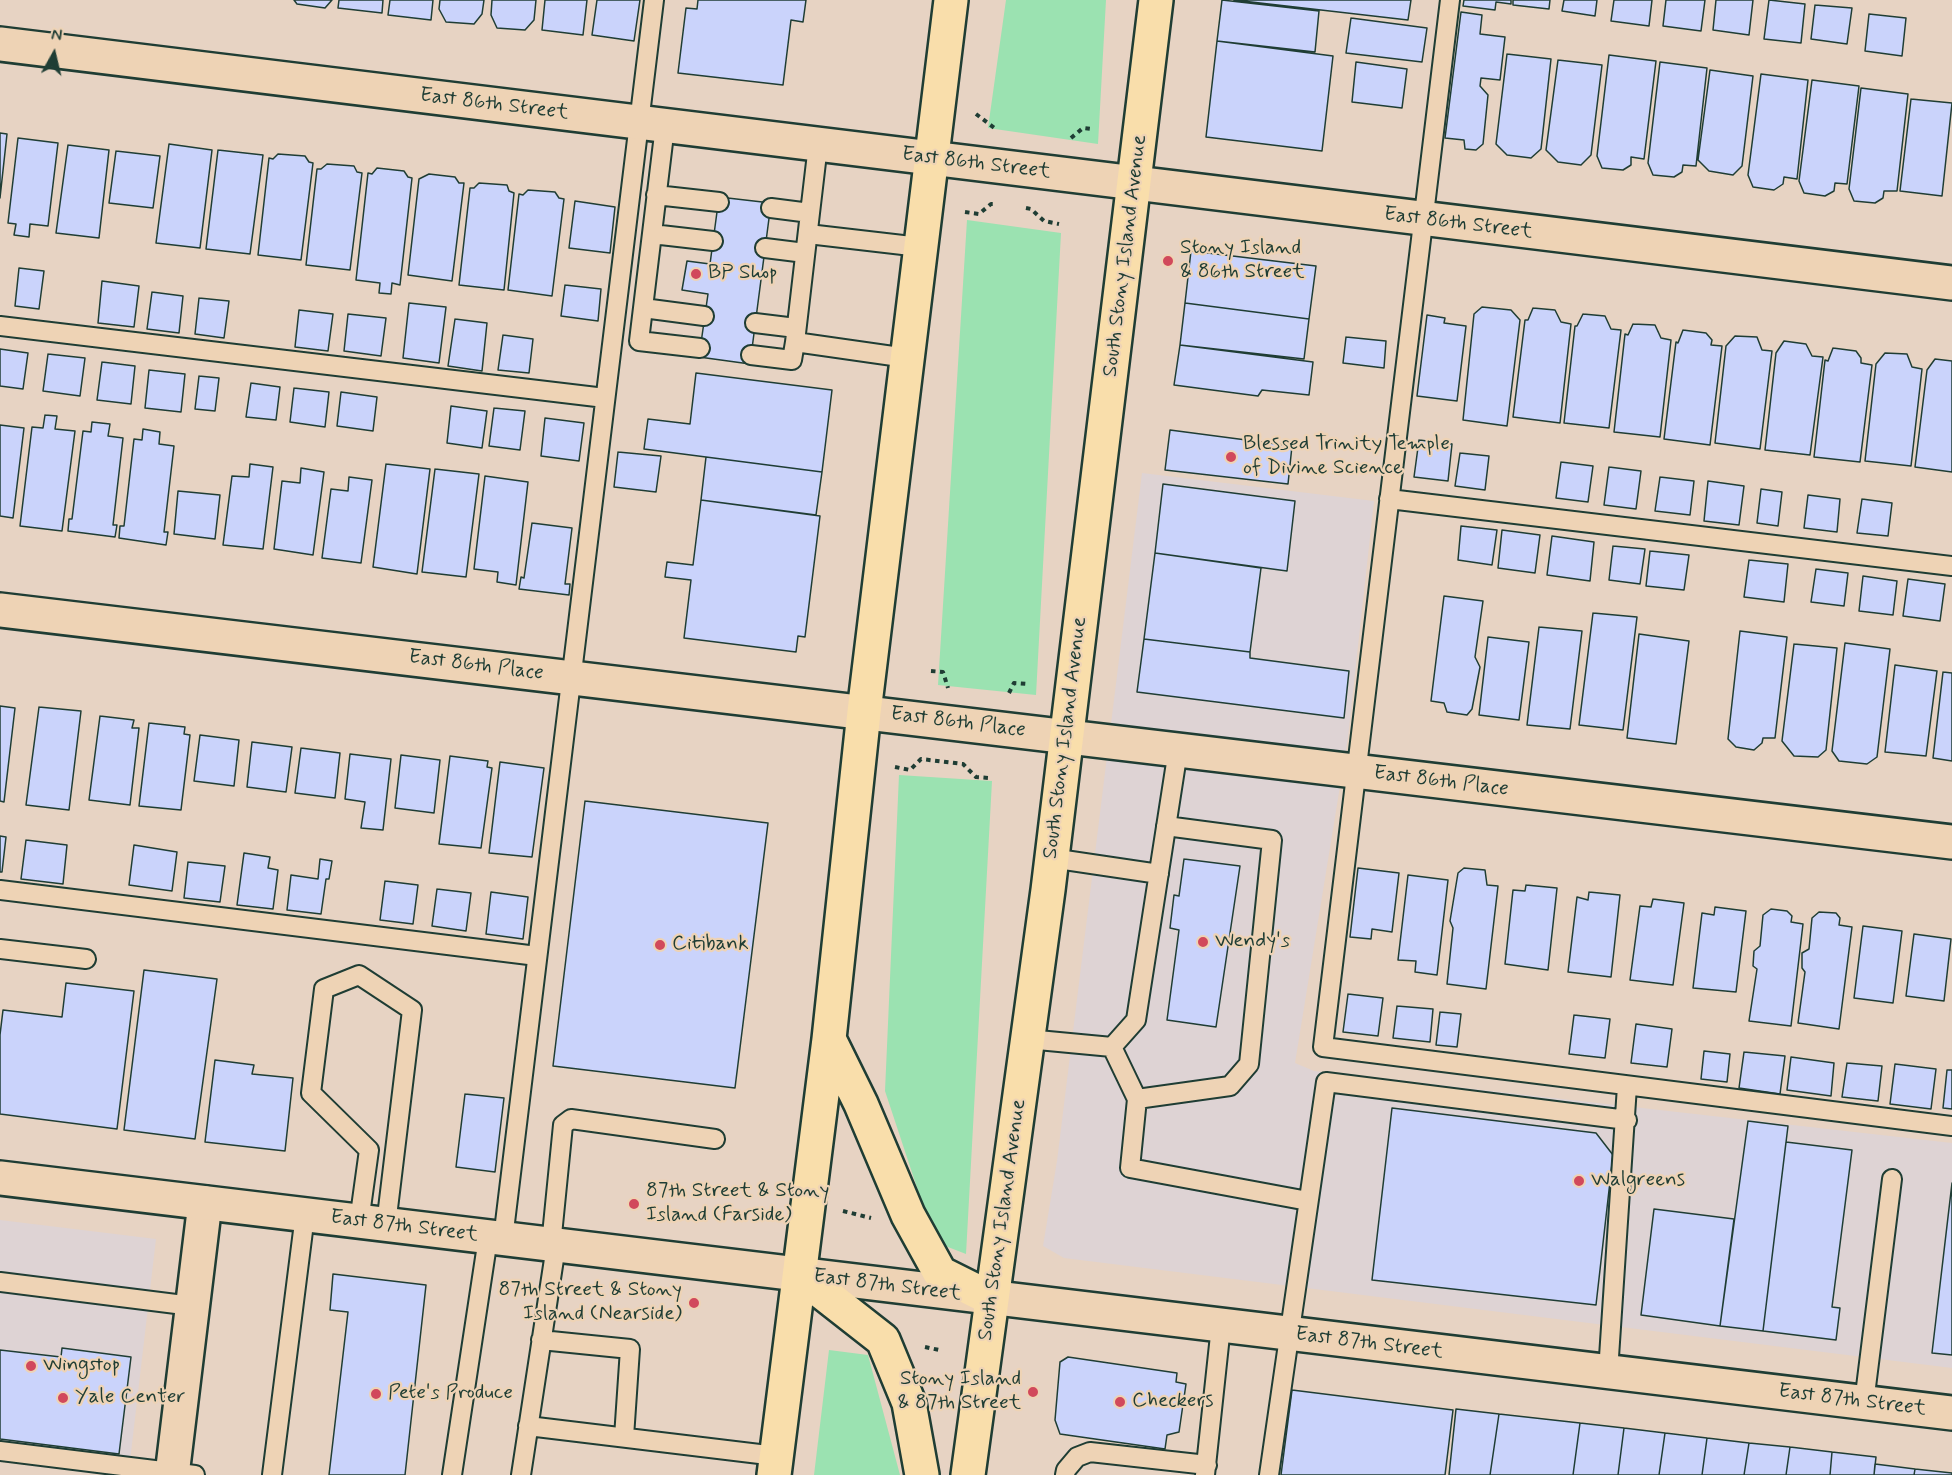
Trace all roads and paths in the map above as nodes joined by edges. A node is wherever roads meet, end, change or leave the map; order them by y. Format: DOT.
graph roads {
  1 [pos="654,0"];
  2 [pos="951,0"];
  3 [pos="1156,0"];
  4 [pos="1450,0"];
  5 [pos="0,44"];
  6 [pos="652,124"];
  7 [pos="818,145"];
  8 [pos="931,159"];
  9 [pos="1135,184"];
  10 [pos="656,195"];
  11 [pos="718,202"];
  12 [pos="1001,205"];
  13 [pos="1021,207"];
  14 [pos="771,208"];
  15 [pos="965,212"];
  16 [pos="810,213"];
  17 [pos="1424,220"];
  18 [pos="1059,224"];
  19 [pos="652,234"];
  20 [pos="807,234"];
  21 [pos="713,241"];
  22 [pos="920,247"];
  23 [pos="765,248"];
  24 [pos="805,253"];
  25 [pos="1952,283"];
  26 [pos="643,308"];
  27 [pos="704,316"];
  28 [pos="755,323"];
  29 [pos="0,326"];
  30 [pos="795,335"];
  31 [pos="700,348"];
  32 [pos="751,355"];
  33 [pos="907,358"];
  34 [pos="605,398"];
  35 [pos="1389,499"];
  36 [pos="1952,566"];
  37 [pos="0,610"];
  38 [pos="931,671"];
  39 [pos="571,677"];
  40 [pos="1027,684"];
  41 [pos="958,690"];
  42 [pos="998,695"];
  43 [pos="864,712"];
  44 [pos="1065,736"];
  45 [pos="1178,750"];
  46 [pos="895,767"];
  47 [pos="1356,772"];
  48 [pos="989,778"];
  49 [pos="1166,826"];
  50 [pos="1952,842"];
  51 [pos="1051,858"];
  52 [pos="1159,874"];
  53 [pos="0,890"];
  54 [pos="0,949"];
  55 [pos="537,956"];
  56 [pos="86,959"];
  57 [pos="829,1039"];
  58 [pos="1027,1039"];
  59 [pos="1112,1047"];
  60 [pos="1627,1086"];
  61 [pos="1137,1099"];
  62 [pos="1627,1120"];
  63 [pos="1952,1126"];
  64 [pos="715,1139"];
  65 [pos="0,1178"];
  66 [pos="1892,1179"];
  67 [pos="1308,1201"];
  68 [pos="205,1203"];
  69 [pos="842,1211"];
  70 [pos="305,1215"];
  71 [pos="880,1220"];
  72 [pos="372,1224"];
  73 [pos="495,1238"];
  74 [pos="553,1246"];
  75 [pos="800,1275"];
  76 [pos="0,1282"];
  77 [pos="992,1299"];
  78 [pos="192,1306"];
  79 [pos="1221,1326"];
  80 [pos="1289,1334"];
  81 [pos="542,1340"];
  82 [pos="1608,1372"];
  83 [pos="1864,1403"];
  84 [pos="1952,1413"];
  85 [pos="528,1426"];
  86 [pos="624,1437"];
  87 [pos="0,1451"];
  88 [pos="775,1465"];
  89 [pos="522,1467"];
  90 [pos="1206,1470"];
  91 [pos="180,1474"];
  92 [pos="272,1475"];
  93 [pos="452,1475"];
  94 [pos="922,1475"];
  95 [pos="968,1475"];
  96 [pos="1065,1475"];
  97 [pos="1269,1475"];
  1 -- 6 [label="lane"];
  2 -- 8 [label="highway"];
  3 -- 9 [label="highway, South Stony Island Avenue"];
  4 -- 17 [label="lane"];
  5 -- 6 [label="street, East 86th Street"];
  6 -- 7 [label="street, East 86th Street"];
  6 -- 10 [label="lane"];
  6 -- 34 [label="lane"];
  7 -- 8 [label="street, East 86th Street"];
  7 -- 16 [label="lane"];
  8 -- 9 [label="street, East 86th Street"];
  8 -- 22 [label="highway"];
  9 -- 17 [label="street, East 86th Street"];
  9 -- 44 [label="highway, South Stony Island Avenue"];
  10 -- 11 [label="lane"];
  10 -- 19 [label="lane"];
  12 -- 15 [label="path"];
  13 -- 18 [label="path"];
  14 -- 16 [label="lane"];
  16 -- 20 [label="lane"];
  17 -- 25 [label="street, East 86th Street"];
  17 -- 35 [label="lane"];
  19 -- 21 [label="lane"];
  19 -- 26 [label="lane"];
  20 -- 22 [label="lane"];
  20 -- 24 [label="lane"];
  22 -- 33 [label="highway"];
  23 -- 24 [label="lane"];
  24 -- 30 [label="lane"];
  26 -- 27 [label="lane"];
  26 -- 31 [label="lane"];
  28 -- 30 [label="lane"];
  29 -- 34 [label="lane"];
  30 -- 32 [label="lane"];
  30 -- 33 [label="lane"];
  33 -- 43 [label="highway"];
  34 -- 39 [label="lane"];
  35 -- 36 [label="lane"];
  35 -- 47 [label="lane"];
  37 -- 39 [label="street, East 86th Place"];
  38 -- 41 [label="path"];
  39 -- 43 [label="street, East 86th Place"];
  39 -- 55 [label="lane"];
  40 -- 42 [label="path"];
  43 -- 44 [label="street, East 86th Place"];
  43 -- 57 [label="highway"];
  44 -- 45 [label="street, East 86th Place"];
  44 -- 51 [label="highway, South Stony Island Avenue"];
  45 -- 47 [label="street, East 86th Place"];
  45 -- 49 [label="lane"];
  46 -- 48 [label="path"];
  47 -- 50 [label="street, East 86th Place"];
  47 -- 60 [label="lane"];
  49 -- 52 [label="lane"];
  49 -- 61 [label="lane"];
  51 -- 52 [label="lane"];
  51 -- 58 [label="highway, South Stony Island Avenue"];
  52 -- 59 [label="lane"];
  53 -- 55 [label="lane"];
  54 -- 56 [label="lane"];
  55 -- 73 [label="lane"];
  57 -- 75 [label="highway"];
  57 -- 77 [label="highway"];
  58 -- 59 [label="lane"];
  58 -- 77 [label="highway, South Stony Island Avenue"];
  59 -- 61 [label="lane"];
  60 -- 62 [label="lane"];
  60 -- 63 [label="lane"];
  61 -- 67 [label="lane"];
  62 -- 67 [label="lane"];
  62 -- 82 [label="lane"];
  64 -- 74 [label="lane"];
  65 -- 68 [label="street, East 87th Street"];
  66 -- 83 [label="lane"];
  67 -- 80 [label="lane"];
  68 -- 70 [label="street, East 87th Street"];
  68 -- 78 [label="street"];
  69 -- 71 [label="path"];
  70 -- 72 [label="street, East 87th Street"];
  70 -- 92 [label="lane"];
  72 -- 72 [label="lane"];
  72 -- 73 [label="street, East 87th Street"];
  73 -- 74 [label="street, East 87th Street"];
  73 -- 93 [label="lane"];
  74 -- 75 [label="street, East 87th Street"];
  74 -- 81 [label="lane"];
  75 -- 77 [label="street, East 87th Street"];
  75 -- 88 [label="highway"];
  75 -- 94 [label="highway"];
  76 -- 78 [label="lane"];
  77 -- 79 [label="street, East 87th Street"];
  77 -- 95 [label="highway, South Stony Island Avenue"];
  78 -- 91 [label="street"];
  79 -- 80 [label="street, East 87th Street"];
  79 -- 90 [label="lane"];
  80 -- 82 [label="street, East 87th Street"];
  80 -- 97 [label="lane"];
  81 -- 85 [label="lane"];
  81 -- 86 [label="lane"];
  82 -- 83 [label="street, East 87th Street"];
  83 -- 84 [label="street, East 87th Street"];
  85 -- 86 [label="lane"];
  85 -- 89 [label="lane"];
  86 -- 88 [label="lane"];
  87 -- 91 [label="lane"];
  90 -- 96 [label="lane"];
}
